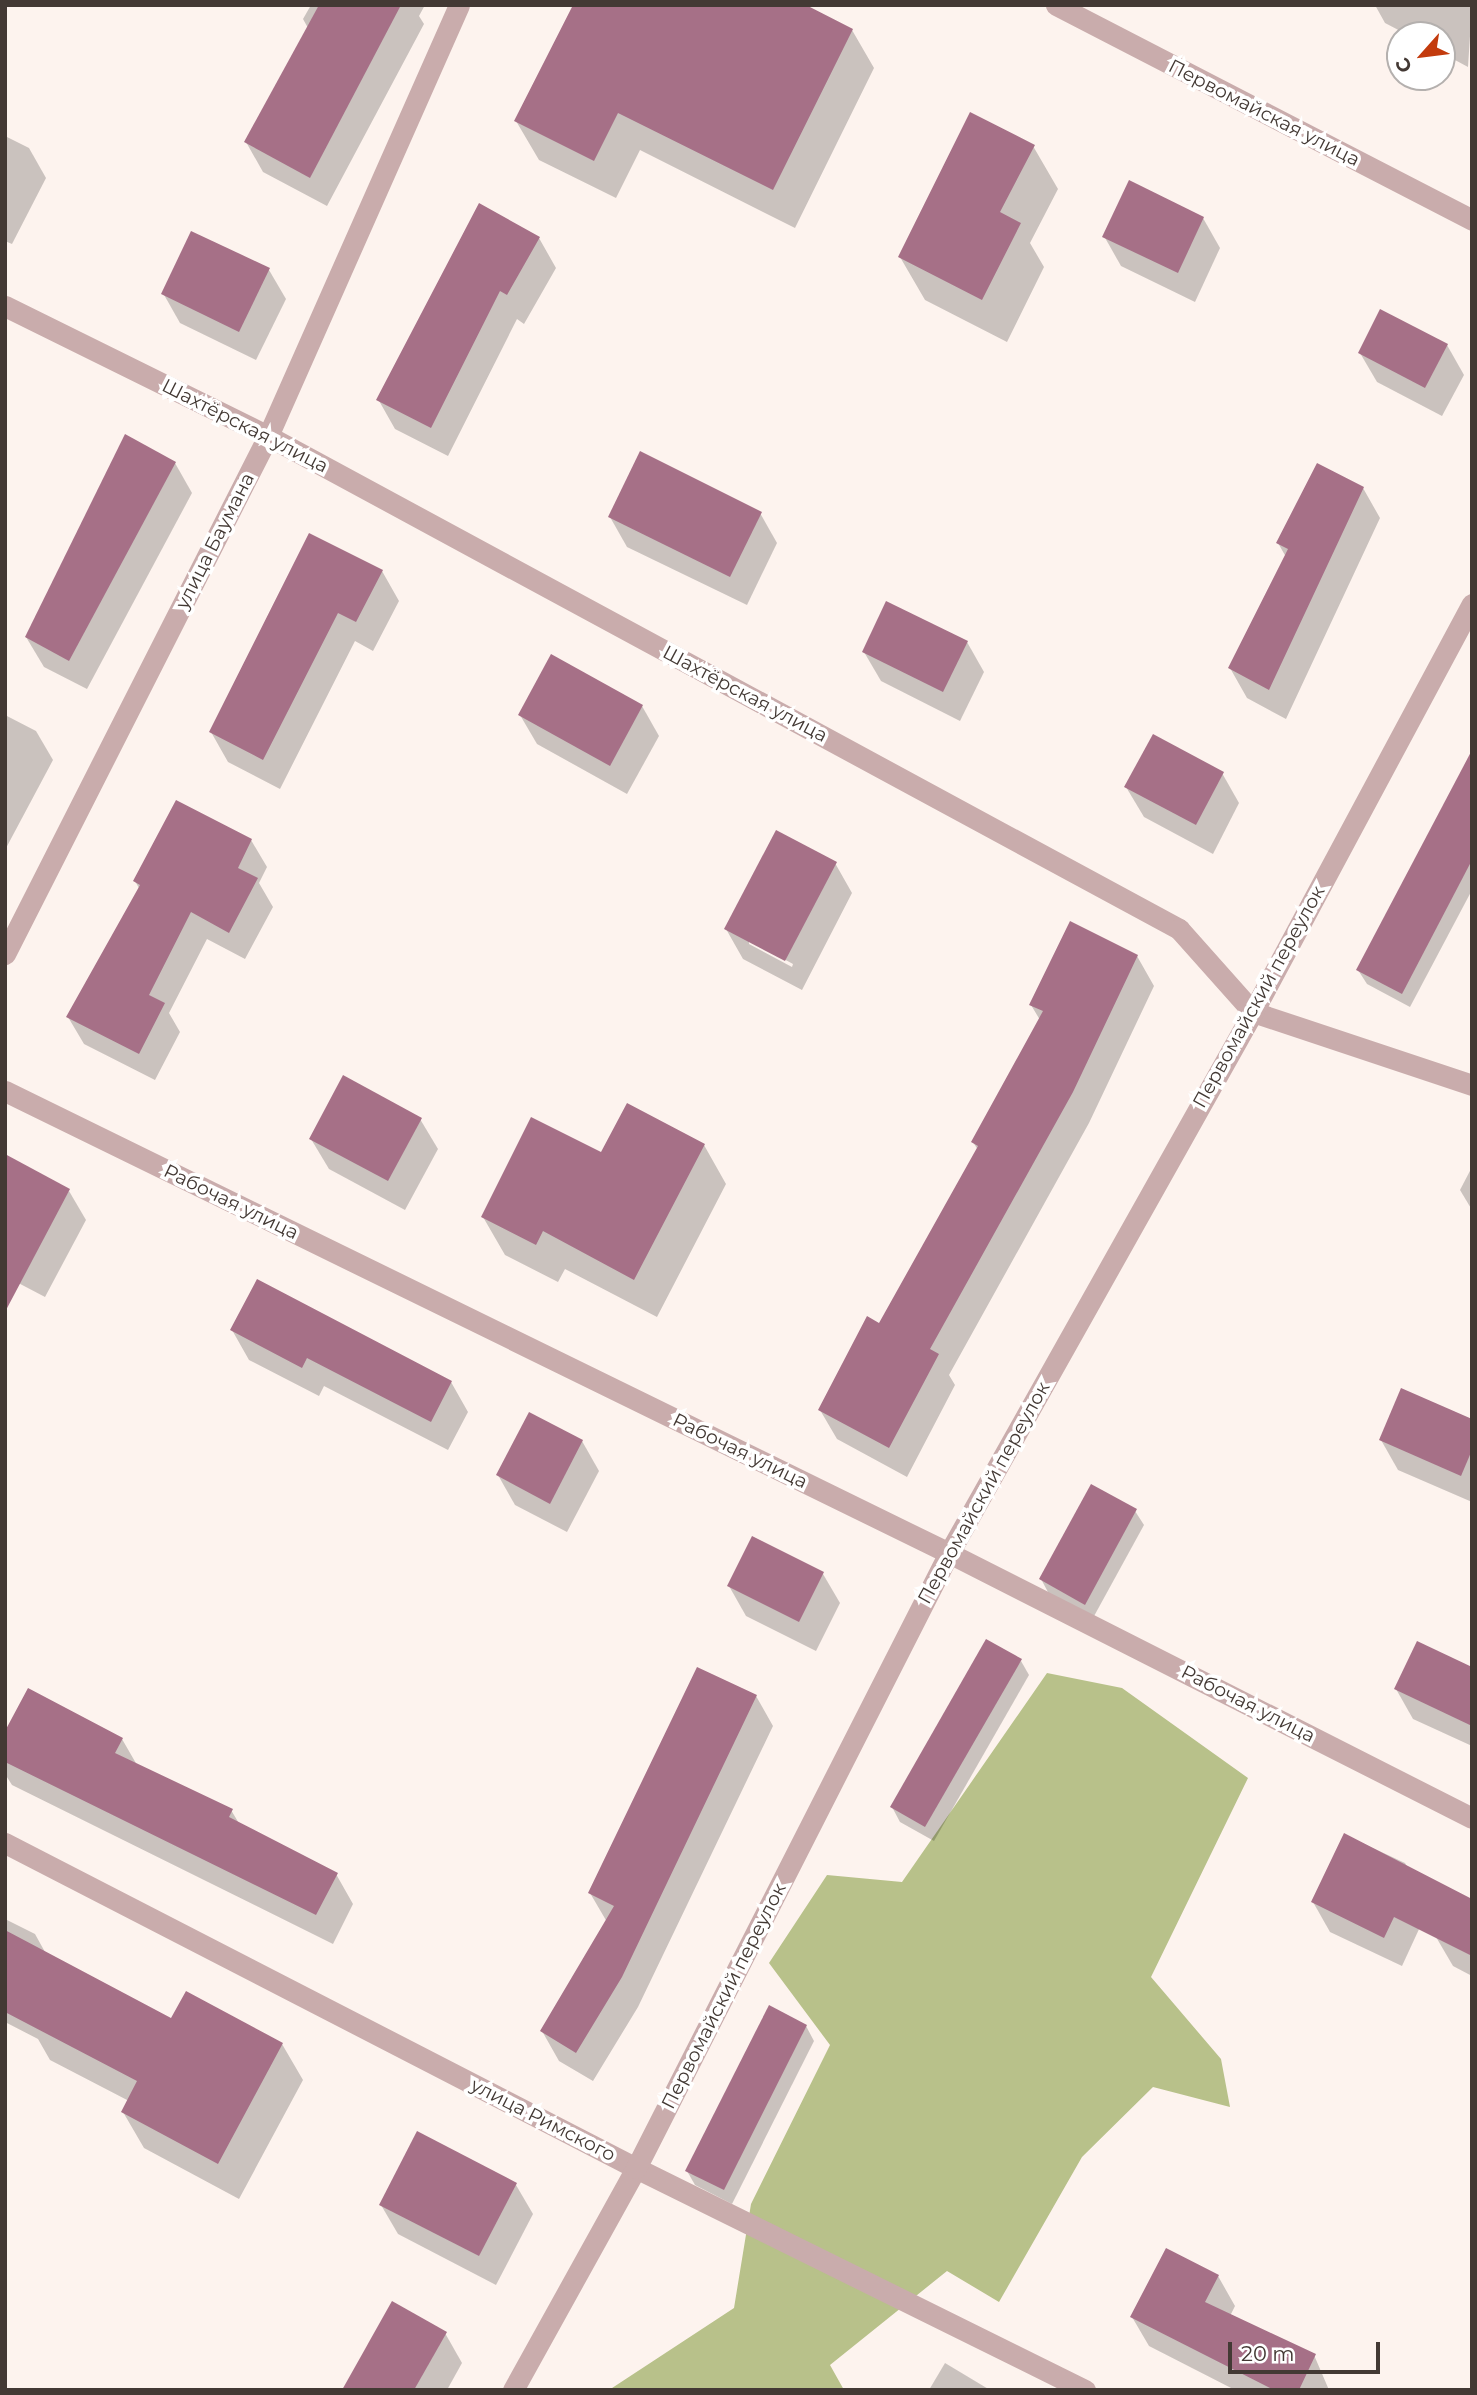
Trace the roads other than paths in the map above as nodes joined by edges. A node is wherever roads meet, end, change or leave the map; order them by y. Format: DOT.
graph roads {
  1 [pos="459,5"];
  2 [pos="1056,5"];
  3 [pos="1472,220"];
  4 [pos="5,306"];
  5 [pos="268,436"];
  6 [pos="1472,604"];
  7 [pos="5,954"];
  8 [pos="1253,1012"];
  9 [pos="1472,1085"];
  10 [pos="5,1091"];
  11 [pos="949,1553"];
  12 [pos="1472,1818"];
  13 [pos="5,1843"];
  14 [pos="636,2168"];
  15 [pos="513,2390"];
  16 [pos="1084,2390"];
  1 -- 5 [label="street, улица Баумана"];
  2 -- 3 [label="street, Первомайская улица"];
  4 -- 5 [label="street, Шахтёрская улица"];
  5 -- 7 [label="street, улица Баумана"];
  5 -- 8 [label="street, Шахтёрская улица"];
  6 -- 8 [label="street, Первомайский переулок"];
  8 -- 9 [label="street, Шахтёрская улица"];
  8 -- 11 [label="street, Первомайский переулок"];
  10 -- 11 [label="street, Рабочая улица"];
  11 -- 12 [label="street, Рабочая улица"];
  11 -- 14 [label="street, Первомайский переулок"];
  13 -- 14 [label="street, улица Римского"];
  14 -- 15 [label="street, Первомайский переулок"];
  14 -- 16 [label="street, улица Римского"];
}
